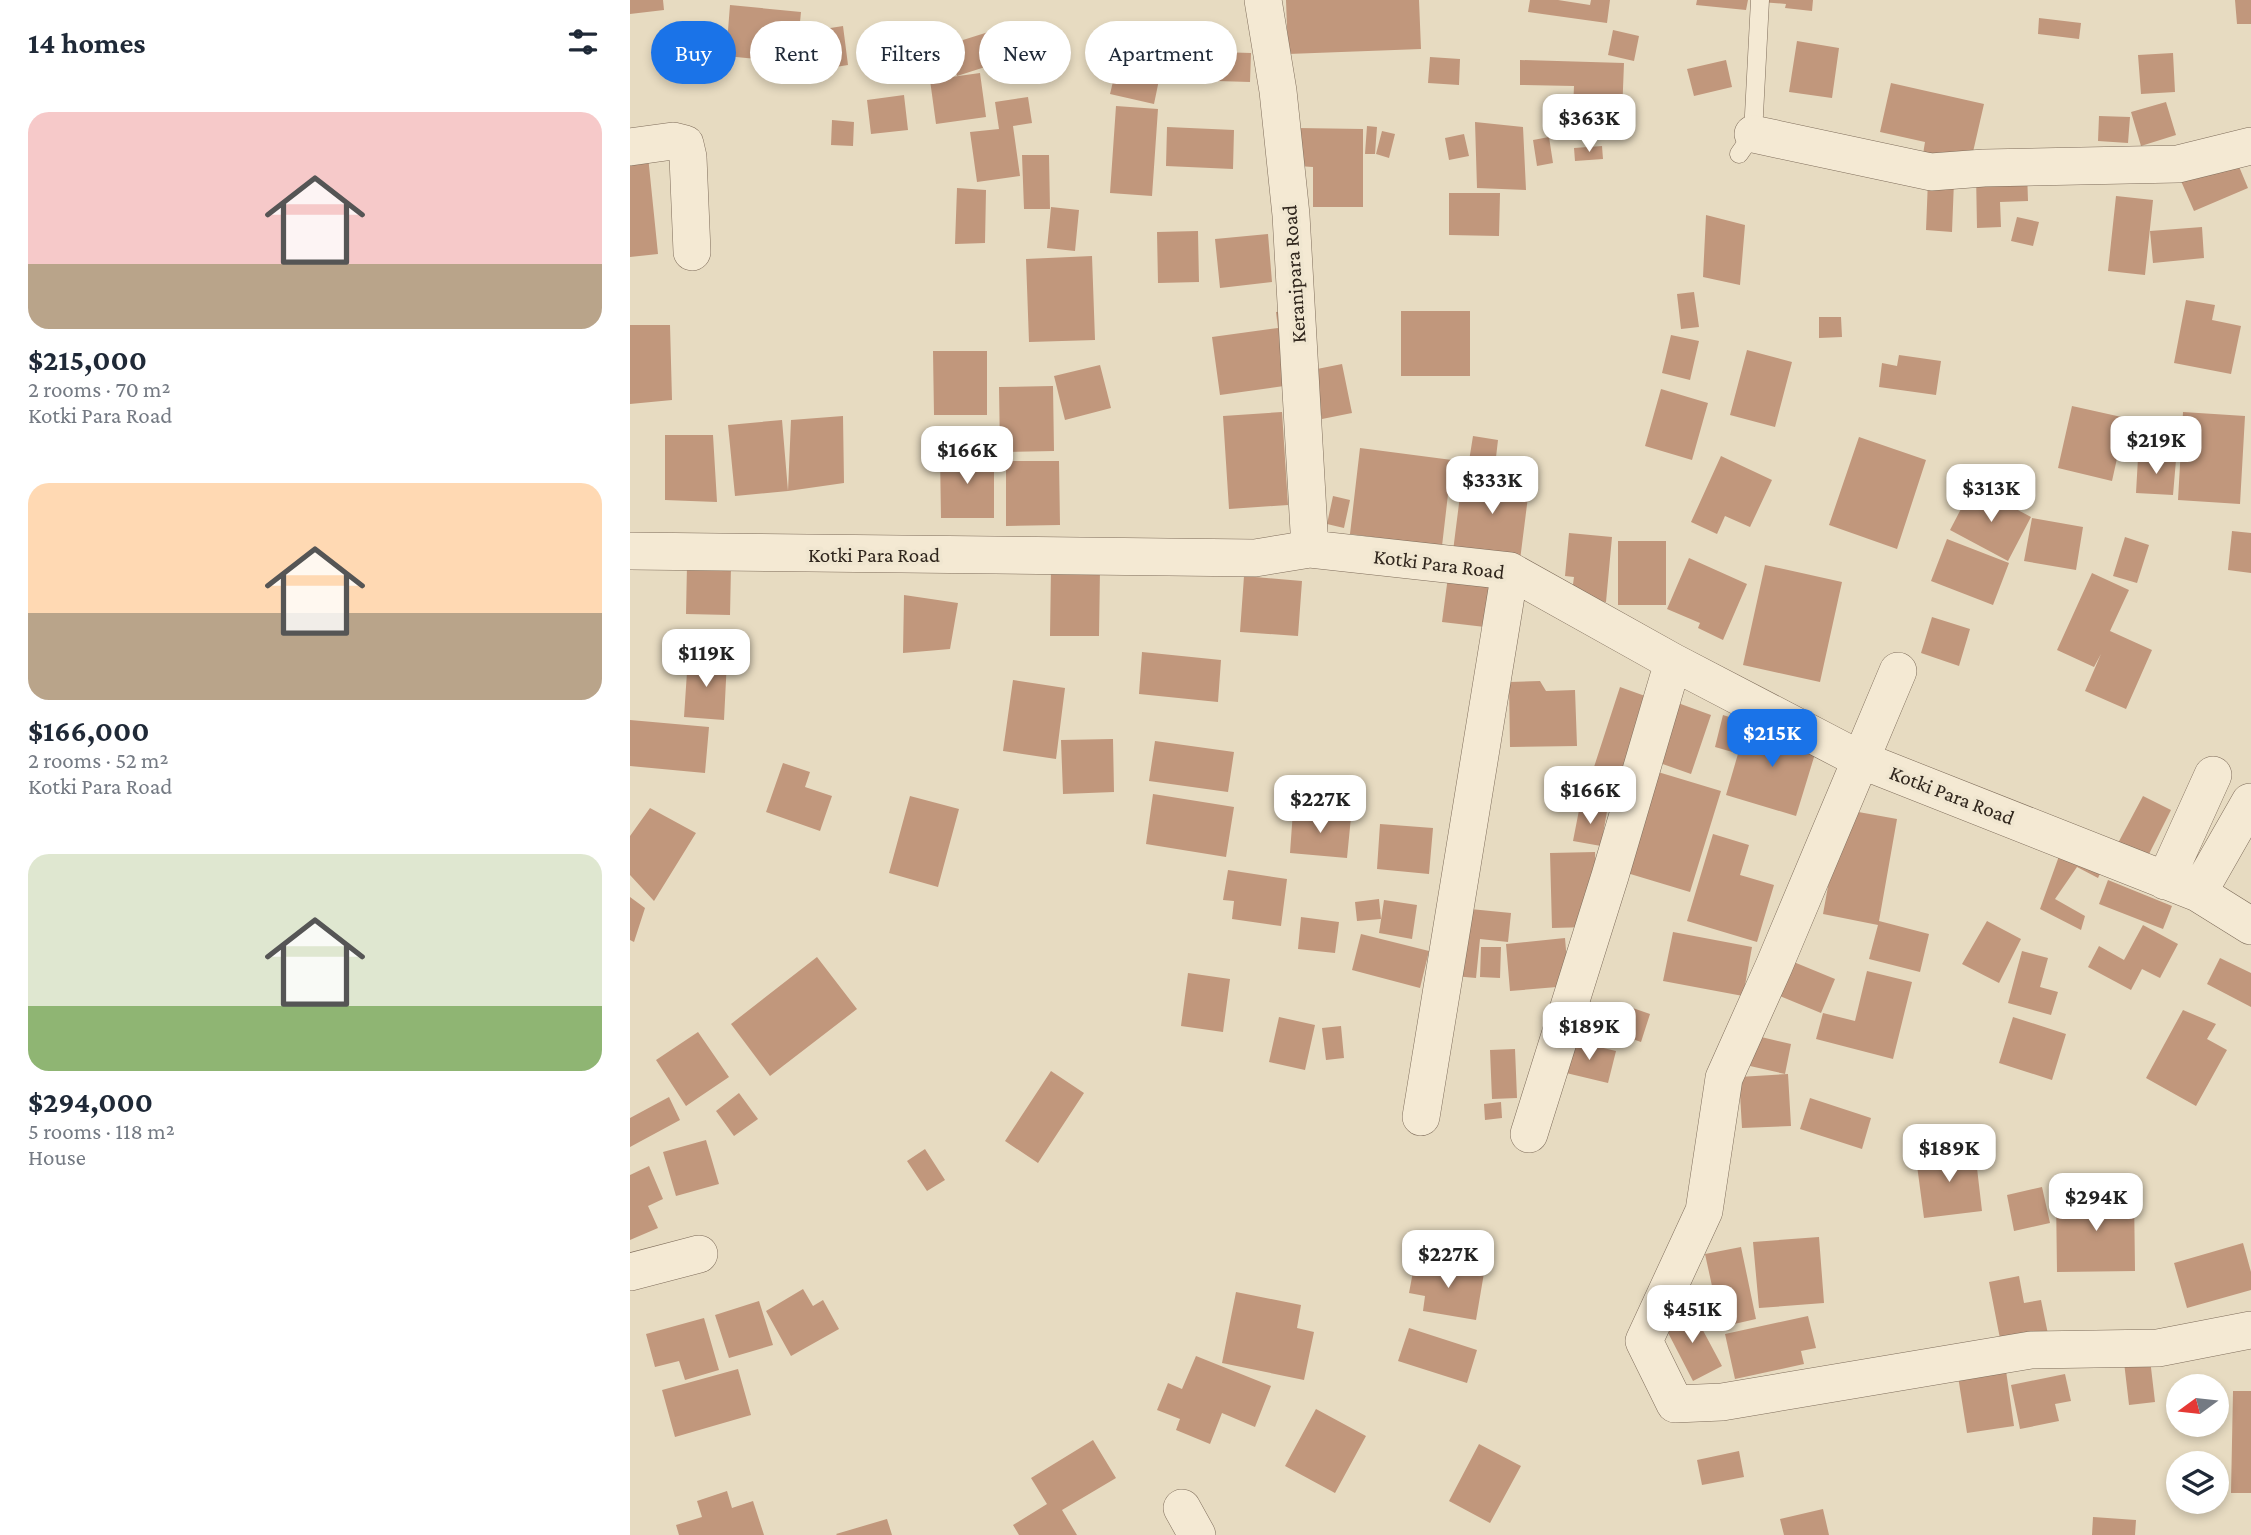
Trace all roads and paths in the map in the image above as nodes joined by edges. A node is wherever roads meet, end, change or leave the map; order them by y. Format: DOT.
graph roads {
  1 [pos="1263,0"];
  2 [pos="1760,0"];
  3 [pos="1746,144"];
  4 [pos="2251,146"];
  5 [pos="630,147"];
  6 [pos="692,253"];
  7 [pos="1310,549"];
  8 [pos="630,551"];
  9 [pos="1510,571"];
  10 [pos="1673,662"];
  11 [pos="1898,671"];
  12 [pos="1861,760"];
  13 [pos="2213,775"];
  14 [pos="2250,802"];
  15 [pos="2182,887"];
  16 [pos="2251,926"];
  17 [pos="1421,1116"];
  18 [pos="1529,1134"];
  19 [pos="699,1254"];
  20 [pos="630,1272"];
  21 [pos="2251,1330"];
  1 -- 7 [label="street, Keranipara Road"];
  2 -- 3 [label="lane"];
  3 -- 4 [label="street"];
  5 -- 6 [label="street"];
  7 -- 8 [label="street, Kotki Para Road"];
  7 -- 9 [label="street, Kotki Para Road"];
  9 -- 10 [label="street, Kotki Para Road"];
  9 -- 17 [label="street"];
  10 -- 12 [label="street, Kotki Para Road"];
  10 -- 18 [label="street"];
  11 -- 12 [label="street"];
  12 -- 15 [label="street, Kotki Para Road"];
  12 -- 21 [label="street"];
  13 -- 15 [label="street"];
  14 -- 15 [label="street"];
  15 -- 16 [label="street, Kotki Para Road"];
  19 -- 20 [label="street"];
}
